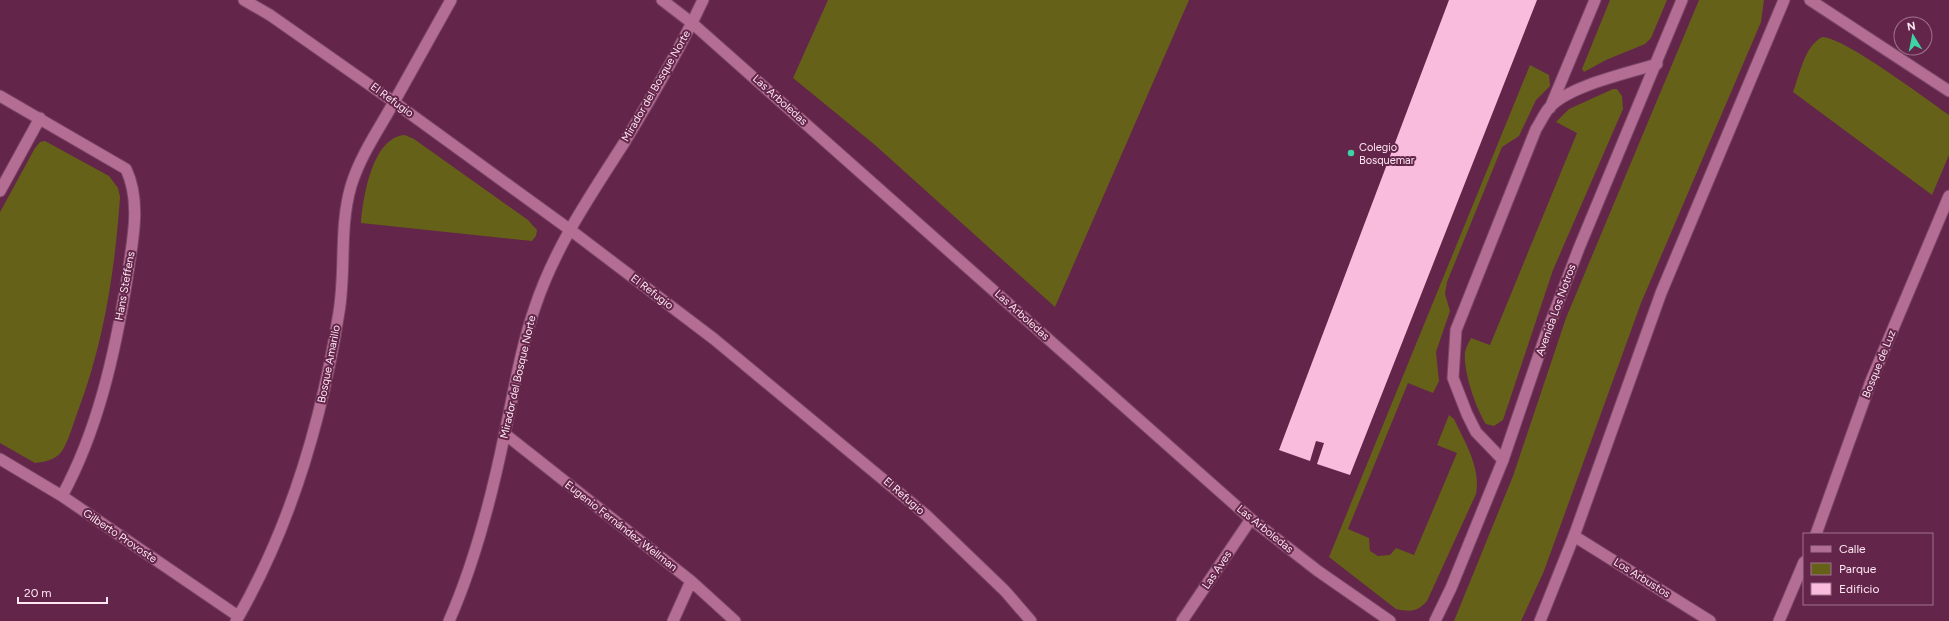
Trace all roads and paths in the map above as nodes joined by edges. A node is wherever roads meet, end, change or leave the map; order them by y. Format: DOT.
graph roads {
  1 [pos="244,0"];
  2 [pos="451,0"];
  3 [pos="662,0"];
  4 [pos="703,0"];
  5 [pos="1595,0"];
  6 [pos="1682,0"];
  7 [pos="1784,0"];
  8 [pos="1810,0"];
  9 [pos="692,23"];
  10 [pos="1657,64"];
  11 [pos="1949,91"];
  12 [pos="0,96"];
  13 [pos="394,102"];
  14 [pos="1549,108"];
  15 [pos="40,118"];
  16 [pos="0,191"];
  17 [pos="1949,196"];
  18 [pos="569,230"];
  19 [pos="505,434"];
  20 [pos="0,459"];
  21 [pos="1503,460"];
  22 [pos="62,496"];
  23 [pos="1251,519"];
  24 [pos="1816,533"];
  25 [pos="1574,536"];
  26 [pos="1803,564"];
  27 [pos="691,581"];
  28 [pos="237,619"];
  29 [pos="449,621"];
  30 [pos="673,621"];
  31 [pos="735,621"];
  32 [pos="1031,621"];
  33 [pos="1182,621"];
  34 [pos="1390,621"];
  35 [pos="1435,621"];
  36 [pos="1540,621"];
  37 [pos="1710,621"];
  38 [pos="1779,621"];
  1 -- 13 [label="street, El Refugio"];
  2 -- 13 [label="street, Bosque Amarillo"];
  3 -- 9 [label="street, Las Arboledas"];
  4 -- 9 [label="street, Mirador del Bosque Norte"];
  5 -- 14 [label="street"];
  6 -- 10 [label="street, Avenida Los Notros"];
  7 -- 25 [label="street"];
  8 -- 11 [label="street"];
  9 -- 18 [label="street, Mirador del Bosque Norte"];
  9 -- 23 [label="street, Las Arboledas"];
  10 -- 14 [label="street"];
  10 -- 21 [label="street, Avenida Los Notros"];
  12 -- 15 [label="street, Hans Steffens"];
  13 -- 18 [label="street, El Refugio"];
  13 -- 28 [label="street, Bosque Amarillo"];
  14 -- 21 [label="street"];
  15 -- 16 [label="street"];
  15 -- 22 [label="street, Hans Steffens"];
  17 -- 24 [label="street, Bosque de Luz"];
  18 -- 19 [label="street, Mirador del Bosque Norte"];
  18 -- 32 [label="street, El Refugio"];
  19 -- 27 [label="street, Eugenio Fernández Wellman"];
  19 -- 29 [label="street, Mirador del Bosque Norte"];
  20 -- 22 [label="street, Gilberto Provoste"];
  21 -- 35 [label="street, Avenida Los Notros"];
  22 -- 28 [label="street, Gilberto Provoste"];
  23 -- 33 [label="street, Las Aves"];
  23 -- 34 [label="street, Las Arboledas"];
  25 -- 36 [label="street"];
  25 -- 37 [label="street, Los Arbustos"];
  26 -- 38 [label="street"];
  27 -- 30 [label="street"];
  27 -- 31 [label="street, Eugenio Fernández Wellman"];
}
